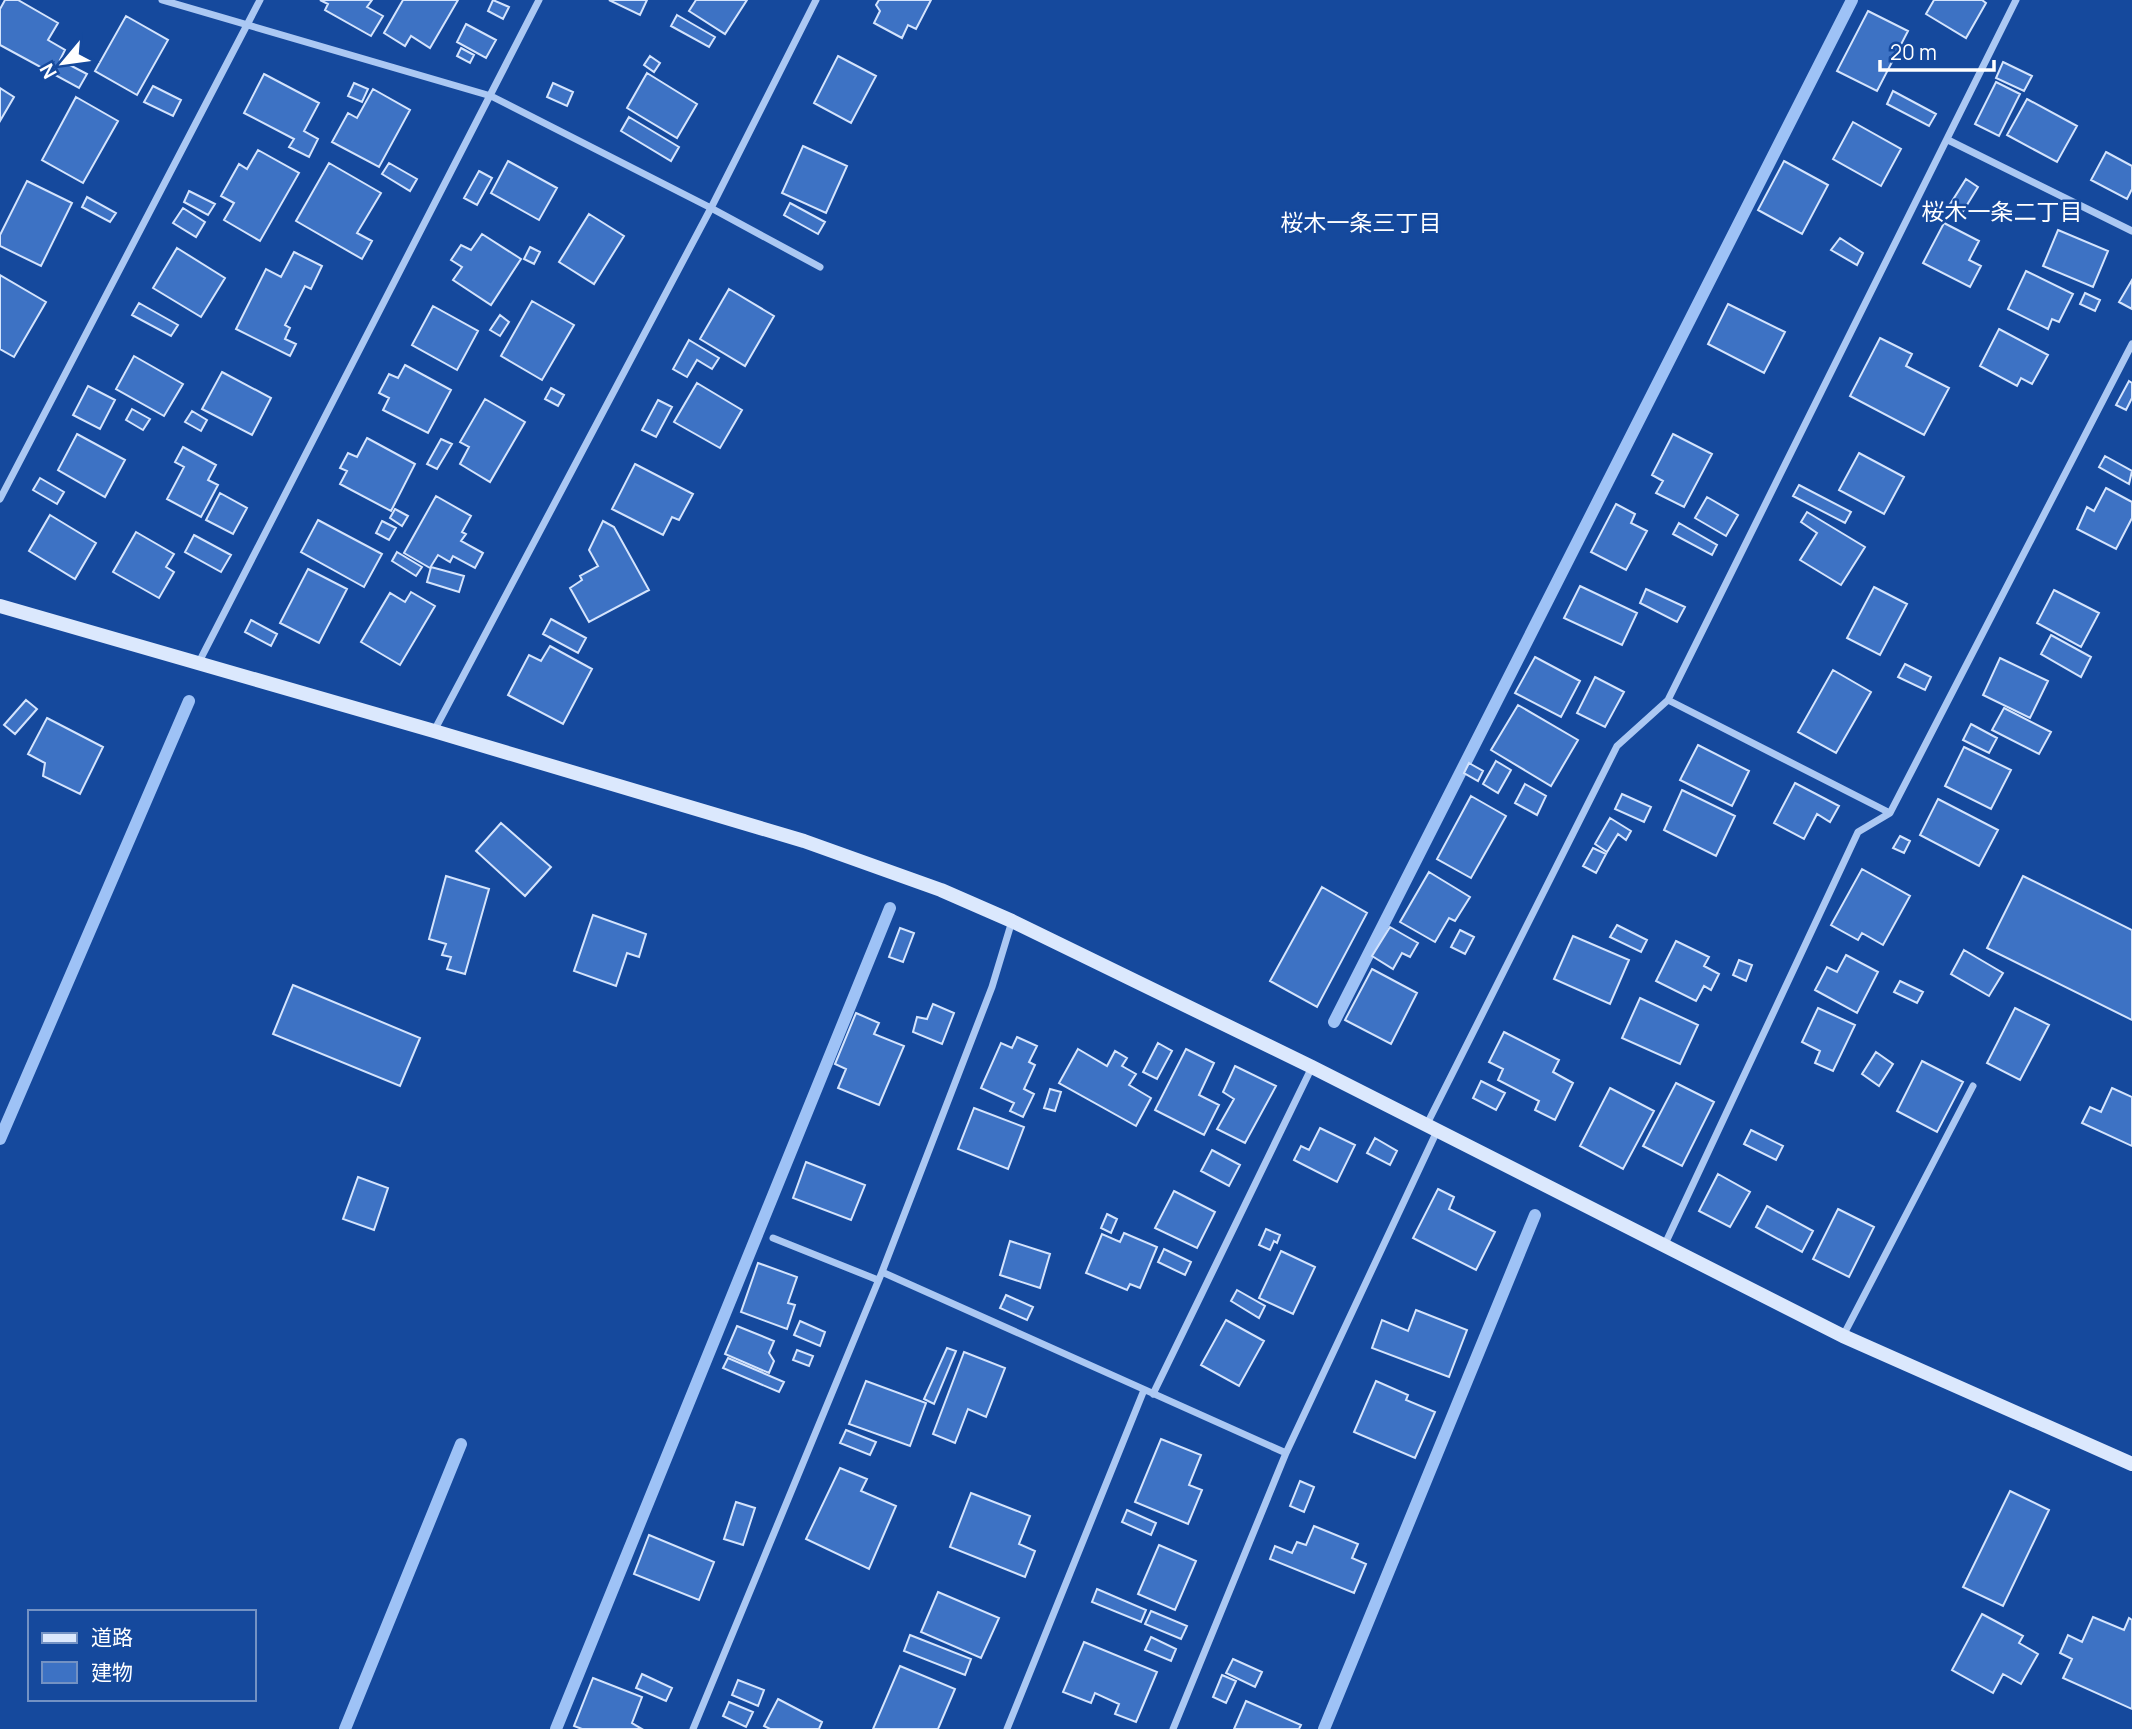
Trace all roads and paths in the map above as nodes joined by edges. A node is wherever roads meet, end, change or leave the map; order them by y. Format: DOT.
graph roads {
  1 [pos="162,0"];
  2 [pos="260,0"];
  3 [pos="539,0"];
  4 [pos="816,0"];
  5 [pos="2016,0"];
  6 [pos="247,23"];
  7 [pos="491,96"];
  8 [pos="1948,140"];
  9 [pos="711,208"];
  10 [pos="2132,232"];
  11 [pos="820,267"];
  12 [pos="2132,344"];
  13 [pos="0,499"];
  14 [pos="0,606"];
  15 [pos="197,665"];
  16 [pos="1668,700"];
  17 [pos="434,731"];
  18 [pos="1889,813"];
  19 [pos="1012,920"];
  20 [pos="1312,1067"];
  21 [pos="1973,1086"];
  22 [pos="1432,1128"];
  23 [pos="773,1238"];
  24 [pos="1665,1244"];
  25 [pos="880,1276"];
  26 [pos="1843,1336"];
  27 [pos="1144,1390"];
  28 [pos="1153,1394"];
  29 [pos="1286,1453"];
  30 [pos="2132,1464"];
  31 [pos="694,1729"];
  32 [pos="1007,1729"];
  33 [pos="1173,1729"];
  1 -- 6 [label="street"];
  2 -- 6 [label="street"];
  3 -- 7 [label="street"];
  4 -- 9 [label="street"];
  5 -- 8 [label="street"];
  6 -- 7 [label="street"];
  6 -- 13 [label="street"];
  7 -- 9 [label="street"];
  7 -- 15 [label="street"];
  8 -- 10 [label="street"];
  8 -- 16 [label="street"];
  9 -- 11 [label="street"];
  9 -- 17 [label="street"];
  12 -- 18 [label="street"];
  14 -- 15 [label="street"];
  15 -- 17 [label="street"];
  16 -- 18 [label="street"];
  16 -- 22 [label="street"];
  17 -- 19 [label="street"];
  18 -- 24 [label="street"];
  19 -- 20 [label="street"];
  19 -- 25 [label="street"];
  20 -- 22 [label="street"];
  20 -- 28 [label="street"];
  21 -- 26 [label="street"];
  22 -- 24 [label="street"];
  22 -- 29 [label="street"];
  23 -- 25 [label="street"];
  24 -- 26 [label="street"];
  25 -- 27 [label="street"];
  25 -- 31 [label="street"];
  26 -- 30 [label="street"];
  27 -- 28 [label="street"];
  27 -- 32 [label="street"];
  28 -- 29 [label="street"];
  29 -- 33 [label="street"];
}
